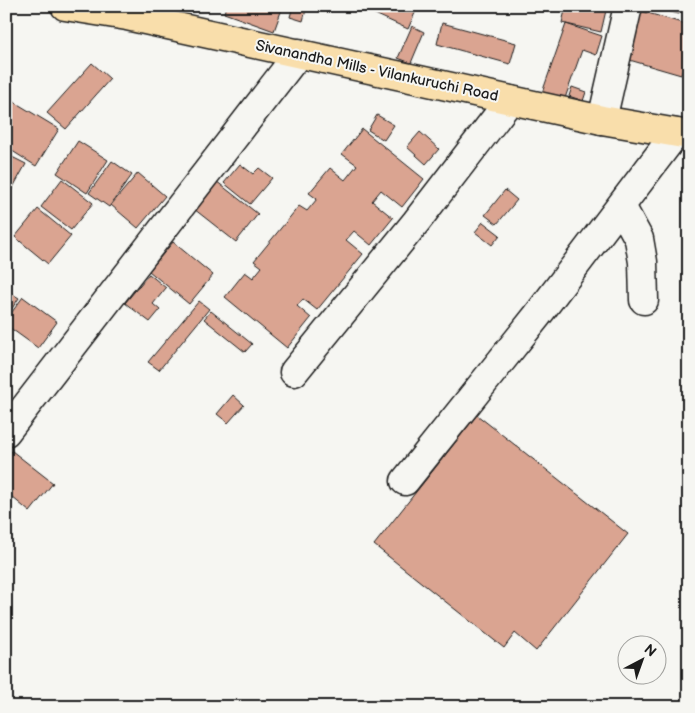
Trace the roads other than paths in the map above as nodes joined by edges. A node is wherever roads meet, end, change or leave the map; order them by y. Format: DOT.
graph roads {
  1 [pos="65,6"];
  2 [pos="628,6"];
  3 [pos="129,11"];
  4 [pos="299,53"];
  5 [pos="510,100"];
  6 [pos="602,120"];
  7 [pos="682,134"];
  8 [pos="621,206"];
  9 [pos="644,300"];
  10 [pos="294,372"];
  11 [pos="6,432"];
  12 [pos="404,481"];
  1 -- 3 [label="main road, Sivanandha Mills - Vilankuruchi Road"];
  2 -- 6 [label="street"];
  3 -- 4 [label="main road, Sivanandha Mills - Vilankuruchi Road"];
  4 -- 5 [label="main road, Sivanandha Mills - Vilankuruchi Road"];
  4 -- 11 [label="street"];
  5 -- 6 [label="main road, Sivanandha Mills - Vilankuruchi Road"];
  5 -- 10 [label="street"];
  6 -- 7 [label="main road, Sivanandha Mills - Vilankuruchi Road"];
  7 -- 8 [label="street"];
  8 -- 9 [label="street"];
  8 -- 12 [label="street"];
}
